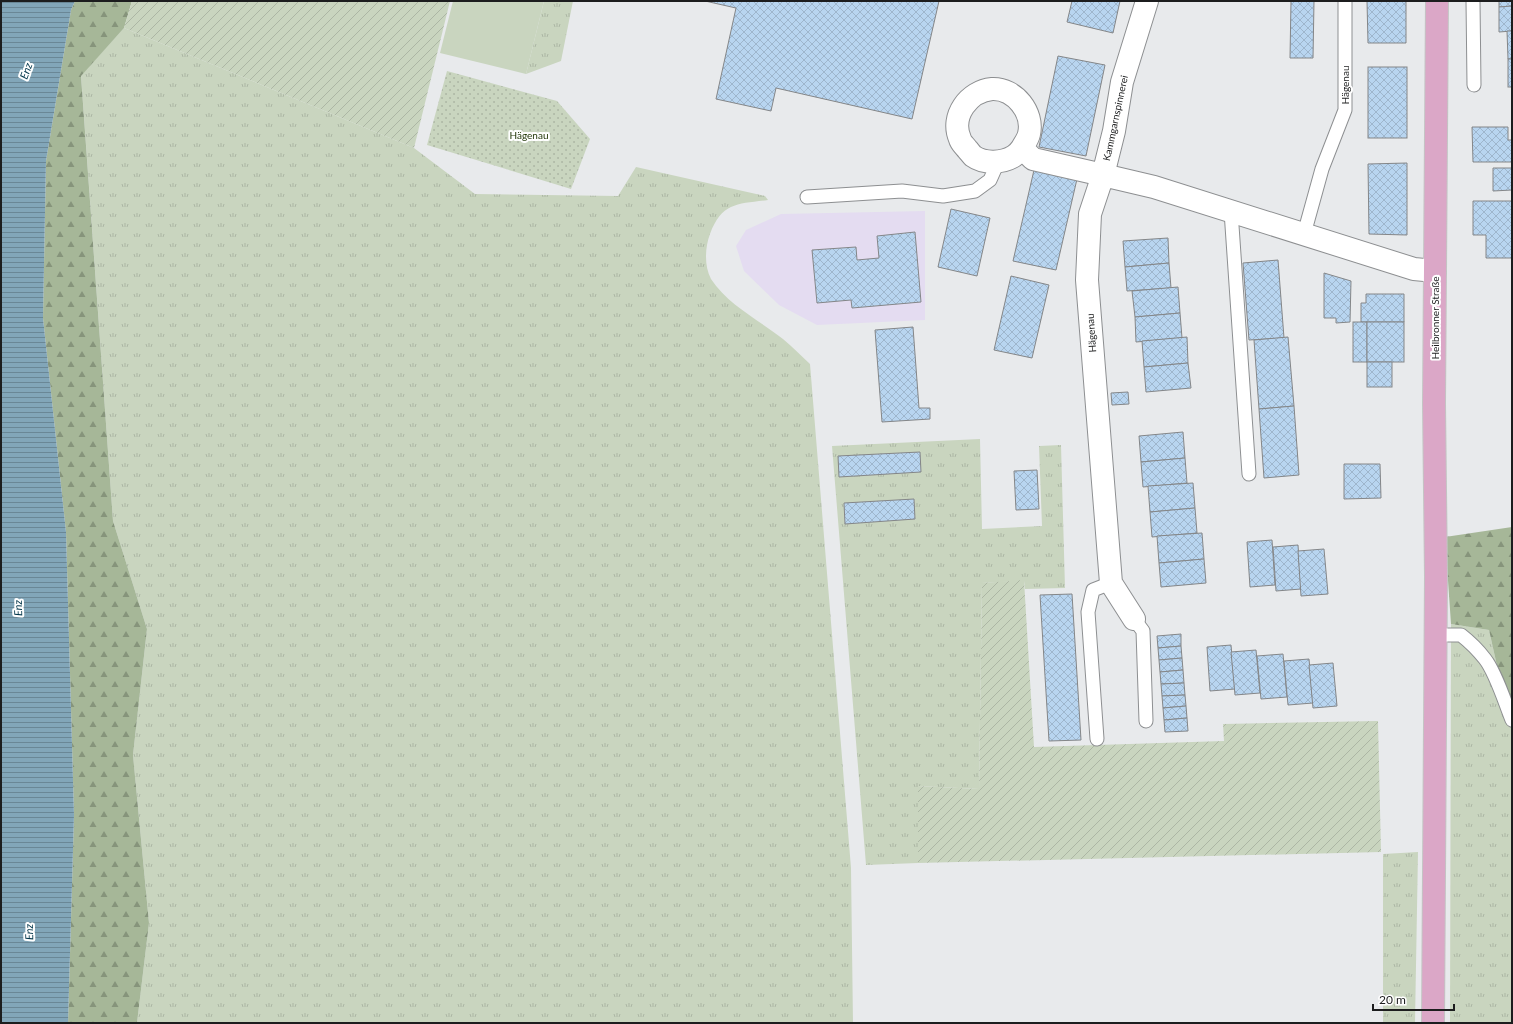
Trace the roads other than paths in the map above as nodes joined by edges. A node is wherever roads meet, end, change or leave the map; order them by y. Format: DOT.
graph roads {
  1 [pos="1147,1"];
  2 [pos="1345,1"];
  3 [pos="1437,1"];
  4 [pos="1473,1"];
  5 [pos="1474,85"];
  6 [pos="1022,148"];
  7 [pos="998,162"];
  8 [pos="1103,175"];
  9 [pos="807,197"];
  10 [pos="1231,211"];
  11 [pos="1304,234"];
  12 [pos="1435,271"];
  13 [pos="1249,474"];
  14 [pos="1111,583"];
  15 [pos="1134,619"];
  16 [pos="1435,635"];
  17 [pos="1146,720"];
  18 [pos="1512,720"];
  19 [pos="1097,739"];
  20 [pos="1433,1023"];
  1 -- 8 [label="street, Kammgarnspinnerei"];
  2 -- 11 [label="lane, Hägenau"];
  3 -- 12 [label="main road, Heilbronner Straße"];
  4 -- 5 [label="lane"];
  6 -- 7 [label="street"];
  6 -- 7 [label="street"];
  6 -- 8 [label="street, Kammgarnspinnerei"];
  7 -- 9 [label="lane"];
  8 -- 10 [label="street"];
  8 -- 14 [label="street, Hägenau"];
  10 -- 11 [label="street"];
  10 -- 13 [label="lane"];
  11 -- 12 [label="street"];
  12 -- 16 [label="main road, Heilbronner Straße"];
  14 -- 15 [label="street, Hägenau"];
  14 -- 19 [label="lane"];
  15 -- 17 [label="lane"];
  16 -- 18 [label="lane"];
  16 -- 20 [label="main road, Heilbronner Straße"];
}
